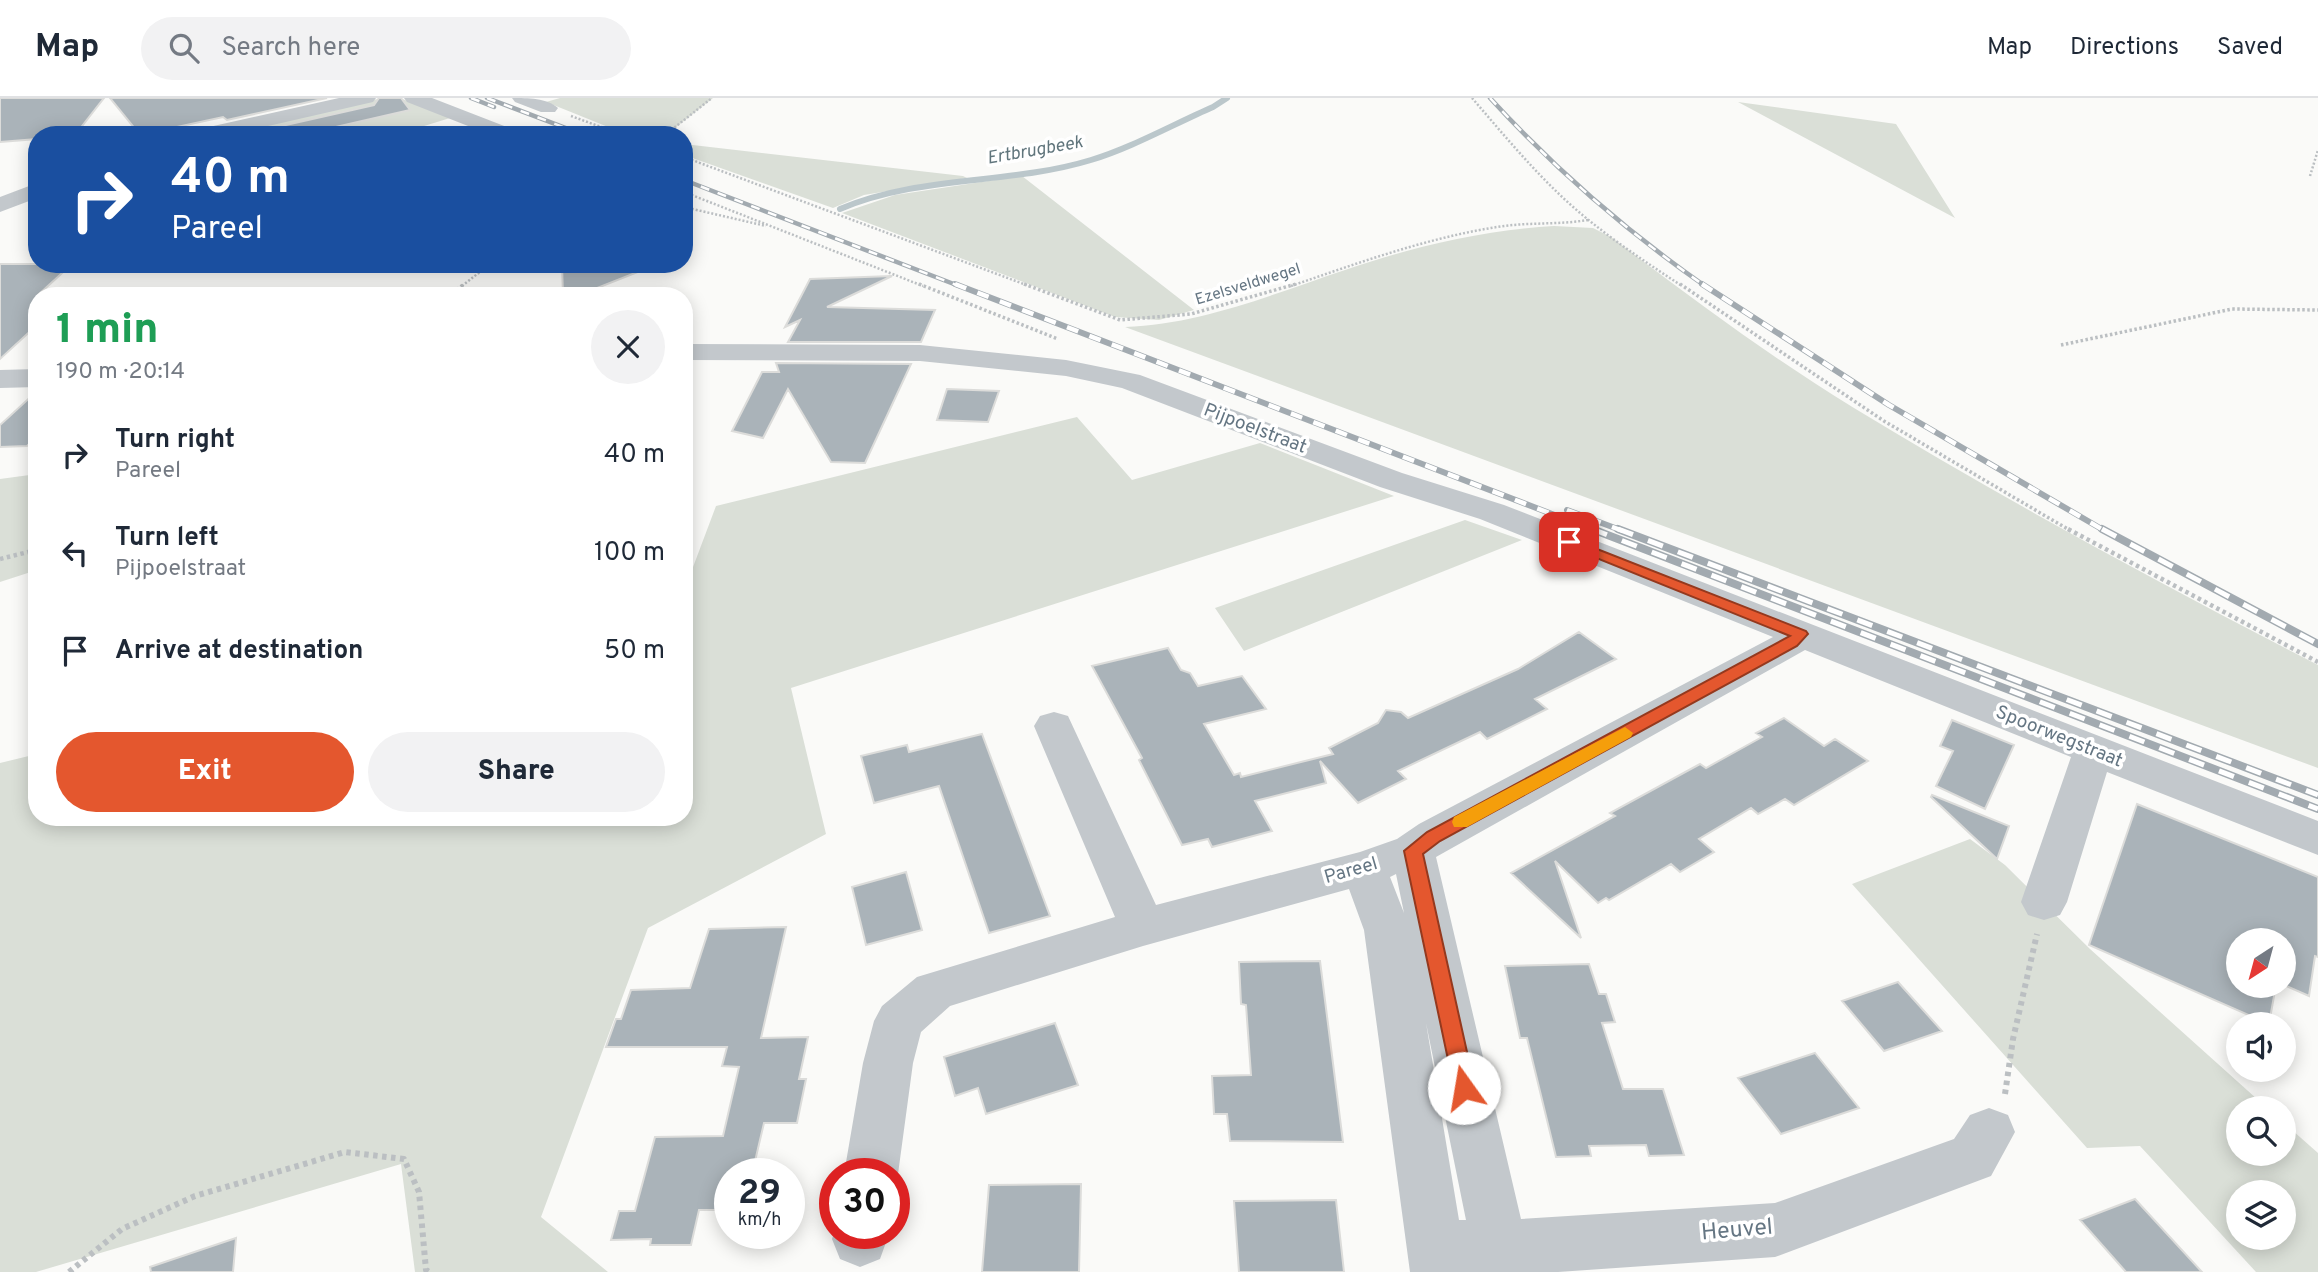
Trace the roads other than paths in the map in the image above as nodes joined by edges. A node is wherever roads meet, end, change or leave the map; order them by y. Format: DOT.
graph roads {
  1 [pos="366,98"];
  2 [pos="414,98"];
  3 [pos="522,98"];
  4 [pos="548,108"];
  5 [pos="240,126"];
  6 [pos="487,126"];
  7 [pos="28,194"];
  8 [pos="0,205"];
  9 [pos="693,352"];
  10 [pos="28,378"];
  11 [pos="0,379"];
  12 [pos="1800,634"];
  13 [pos="1054,726"];
  14 [pos="2093,751"];
  15 [pos="2318,839"];
  16 [pos="1413,851"];
  17 [pos="1364,868"];
  18 [pos="2045,902"];
  19 [pos="1143,927"];
  20 [pos="1989,1132"];
  21 [pos="873,1158"];
  22 [pos="1437,1260"];
  23 [pos="1503,1260"];
  1 -- 5 [label="street"];
  2 -- 6 [label="street"];
  3 -- 4 [label="street"];
  7 -- 8 [label="street"];
  9 -- 12 [label="street, Pijpoelstraat"];
  10 -- 11 [label="street"];
  12 -- 14 [label="street, Spoorwegstraat"];
  12 -- 16 [label="street, Pareel"];
  13 -- 19 [label="street"];
  14 -- 15 [label="street, Spoorwegstraat"];
  14 -- 18 [label="street"];
  16 -- 17 [label="street, Pareel"];
  16 -- 23 [label="street"];
  17 -- 19 [label="street, Pareel"];
  17 -- 22 [label="street, Heuvel"];
  19 -- 21 [label="street, Pareel"];
  20 -- 23 [label="street, Heuvel"];
  22 -- 23 [label="street, Heuvel"];
}
